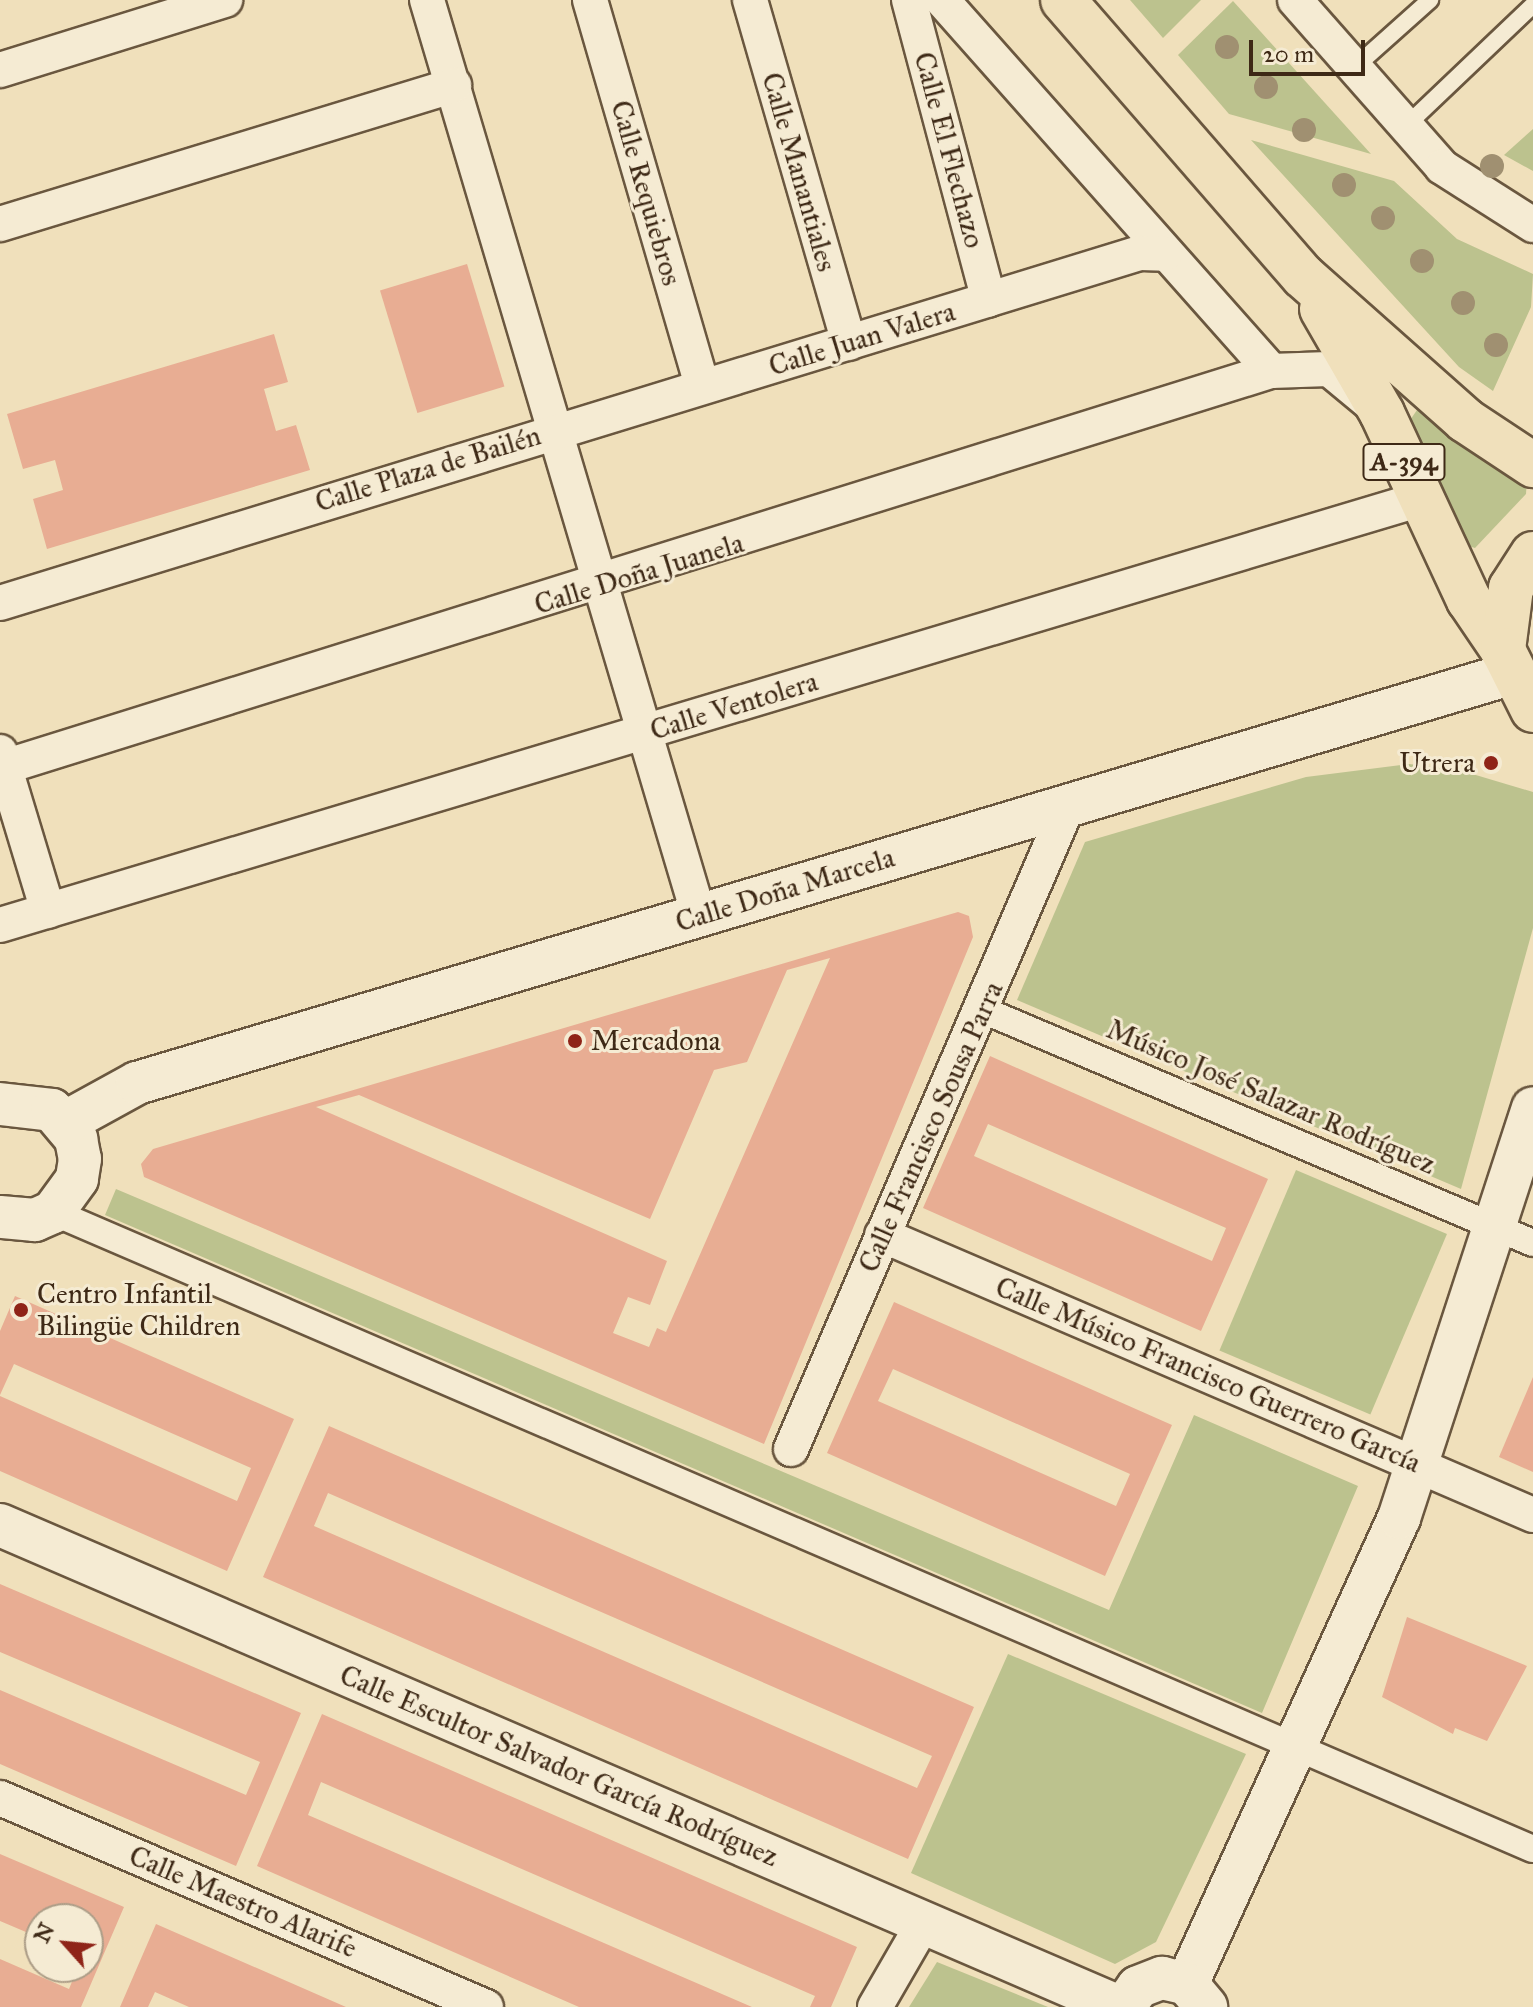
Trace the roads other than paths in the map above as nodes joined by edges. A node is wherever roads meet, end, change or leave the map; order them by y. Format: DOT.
graph roads {
  1 [pos="225,0"];
  2 [pos="427,0"];
  3 [pos="590,0"];
  4 [pos="750,0"];
  5 [pos="909,0"];
  6 [pos="942,0"];
  7 [pos="1063,0"];
  8 [pos="1295,0"];
  9 [pos="1430,0"];
  10 [pos="1533,5"];
  11 [pos="1355,67"];
  12 [pos="0,70"];
  13 [pos="454,85"];
  14 [pos="1407,125"];
  15 [pos="0,224"];
  16 [pos="1533,225"];
  17 [pos="1165,254"];
  18 [pos="1303,276"];
  19 [pos="989,300"];
  20 [pos="849,343"];
  21 [pos="1271,371"];
  22 [pos="702,386"];
  23 [pos="1382,413"];
  24 [pos="559,428"];
  25 [pos="1533,465"];
  26 [pos="1421,499"];
  27 [pos="1533,554"];
  28 [pos="602,586"];
  29 [pos="0,603"];
  30 [pos="1506,662"];
  31 [pos="1533,710"];
  32 [pos="644,733"];
  33 [pos="2,760"];
  34 [pos="1069,803"];
  35 [pos="48,911"];
  36 [pos="699,916"];
  37 [pos="0,925"];
  38 [pos="983,1010"];
  39 [pos="0,1104"];
  40 [pos="1533,1108"];
  41 [pos="66,1122"];
  42 [pos="53,1212"];
  43 [pos="0,1217"];
  44 [pos="882,1235"];
  45 [pos="1516,1235"];
  46 [pos="791,1449"];
  47 [pos="1418,1465"];
  48 [pos="1533,1515"];
  49 [pos="0,1525"];
  50 [pos="1299,1747"];
  51 [pos="0,1798"];
  52 [pos="1533,1849"];
  53 [pos="924,1922"];
  54 [pos="1196,1995"];
  55 [pos="486,2007"];
  56 [pos="875,2007"];
  57 [pos="1122,2007"];
  1 -- 12 [label="street"];
  2 -- 13 [label="street, Calle Plaza de Bailén"];
  3 -- 22 [label="street, Calle Requiebros"];
  4 -- 20 [label="street, Calle Manantiales"];
  5 -- 19 [label="street, Calle El Flechazo"];
  6 -- 17 [label="street"];
  7 -- 18 [label="main road, A-394"];
  8 -- 11 [label="street"];
  9 -- 11 [label="lane"];
  10 -- 14 [label="lane"];
  11 -- 14 [label="street"];
  13 -- 15 [label="street"];
  13 -- 24 [label="street, Calle Plaza de Bailén"];
  14 -- 16 [label="street"];
  17 -- 19 [label="street, Calle Juan Valera"];
  17 -- 21 [label="street"];
  18 -- 23 [label="main road, A-394"];
  18 -- 25 [label="main road, A-394"];
  19 -- 20 [label="street, Calle Juan Valera"];
  20 -- 22 [label="street, Calle Juan Valera"];
  21 -- 23 [label="street, Calle Doña Juanela"];
  21 -- 28 [label="street, Calle Doña Juanela"];
  22 -- 24 [label="street, Calle Juan Valera"];
  23 -- 26 [label="main road, A-394"];
  24 -- 28 [label="street"];
  24 -- 29 [label="street, Calle Plaza de Bailén"];
  26 -- 30 [label="main road, A-394"];
  26 -- 32 [label="street, Calle Ventolera"];
  27 -- 30 [label="main road"];
  28 -- 32 [label="street"];
  28 -- 33 [label="street, Calle Doña Juanela"];
  30 -- 31 [label="main road, A-394"];
  30 -- 34 [label="street, Calle Doña Marcela"];
  32 -- 35 [label="street, Calle Ventolera"];
  32 -- 36 [label="street"];
  33 -- 35 [label="street"];
  34 -- 36 [label="street, Calle Doña Marcela"];
  34 -- 38 [label="street, Calle Francisco Sousa Parra"];
  35 -- 37 [label="street, Calle Ventolera"];
  36 -- 41 [label="street, Calle Doña Marcela"];
  38 -- 44 [label="street, Calle Francisco Sousa Parra"];
  38 -- 45 [label="street, Músico José Salazar Rodríguez"];
  39 -- 41 [label="street"];
  40 -- 45 [label="street"];
  41 -- 42 [label="street"];
  42 -- 43 [label="street"];
  42 -- 50 [label="street"];
  44 -- 46 [label="street, Calle Francisco Sousa Parra"];
  44 -- 47 [label="street, Calle Músico Francisco Guerrero García"];
  45 -- 47 [label="street"];
  47 -- 48 [label="street, Calle Músico Francisco Guerrero García"];
  47 -- 50 [label="street"];
  49 -- 53 [label="street, Calle Escultor Salvador García Rodríguez"];
  50 -- 52 [label="street"];
  50 -- 54 [label="street"];
  51 -- 55 [label="street, Calle Maestro Alarife"];
  53 -- 56 [label="street"];
  53 -- 57 [label="street, Calle Escultor Salvador García Rodríguez"];
  54 -- 57 [label="street"];
}
